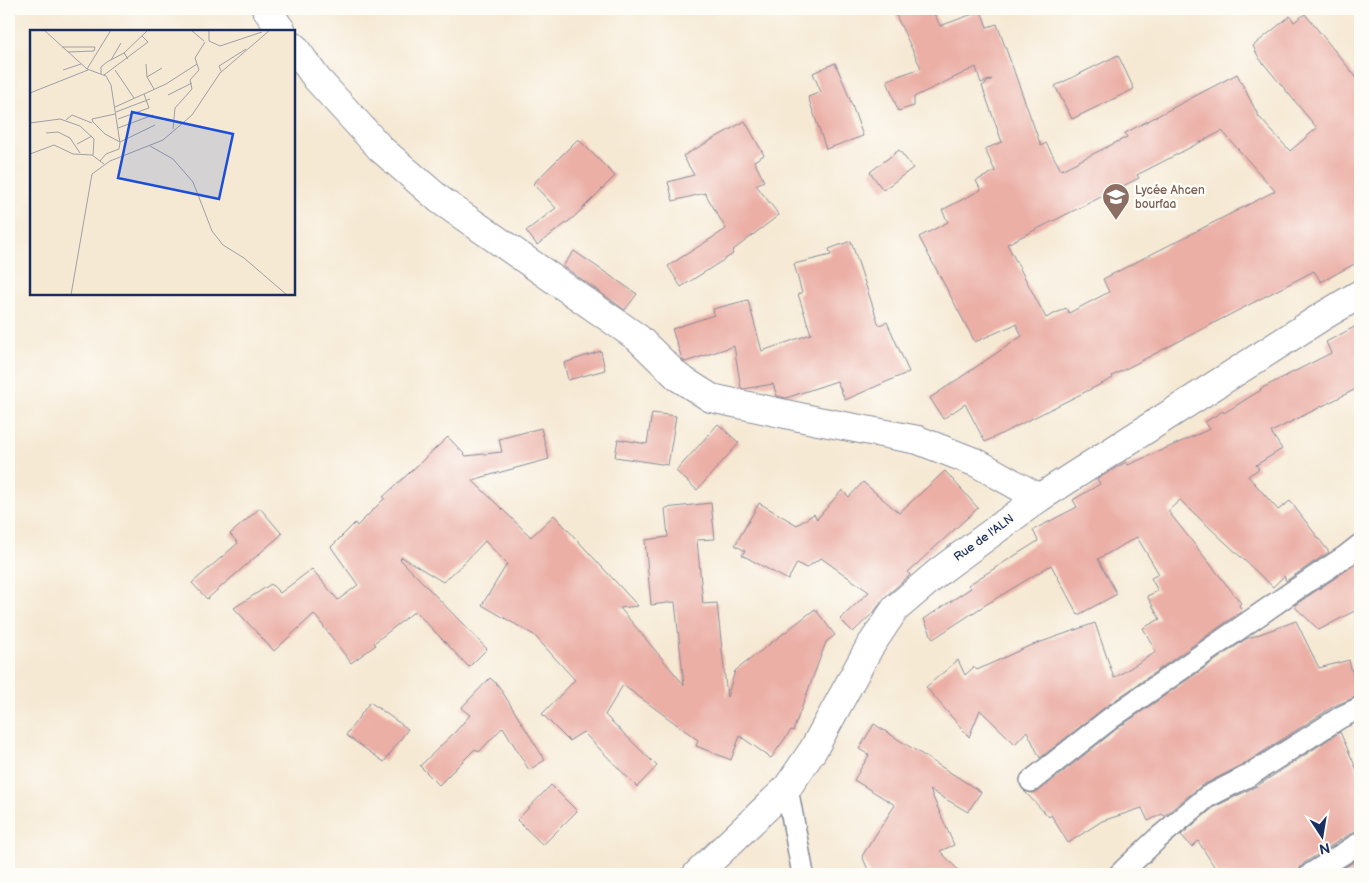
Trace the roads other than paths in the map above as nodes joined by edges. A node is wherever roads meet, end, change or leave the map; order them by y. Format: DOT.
graph roads {
  1 [pos="266,9"];
  2 [pos="281,30"];
  3 [pos="295,48"];
  4 [pos="1360,294"];
  5 [pos="1039,498"];
  6 [pos="1360,544"];
  7 [pos="1360,708"];
  8 [pos="1031,781"];
  9 [pos="787,788"];
  10 [pos="1360,843"];
  11 [pos="697,874"];
  12 [pos="802,874"];
  13 [pos="1120,874"];
  14 [pos="1311,874"];
  1 -- 2 [label="street"];
  3 -- 5 [label="street"];
  4 -- 5 [label="street, Rue de l'ALN"];
  5 -- 9 [label="street, Rue de l'ALN"];
  6 -- 8 [label="street"];
  7 -- 13 [label="street"];
  9 -- 11 [label="street, Rue de l'ALN"];
  9 -- 12 [label="street"];
  10 -- 14 [label="street"];
}
